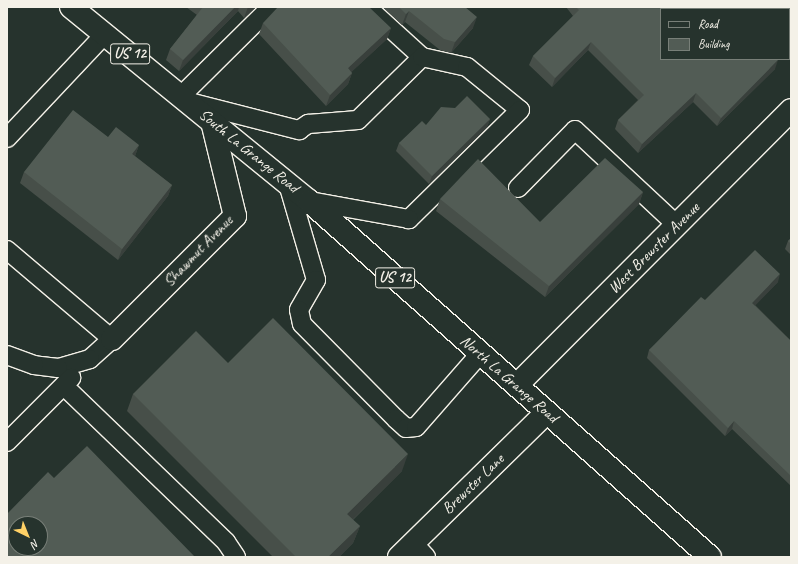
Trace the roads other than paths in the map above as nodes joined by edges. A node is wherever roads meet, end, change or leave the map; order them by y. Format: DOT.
graph roads {
  1 [pos="71,7"];
  2 [pos="271,7"];
  3 [pos="366,7"];
  4 [pos="104,34"];
  5 [pos="422,57"];
  6 [pos="185,99"];
  7 [pos="791,110"];
  8 [pos="212,122"];
  9 [pos="7,138"];
  10 [pos="288,184"];
  11 [pos="518,188"];
  12 [pos="310,201"];
  13 [pos="677,225"];
  14 [pos="7,250"];
  15 [pos="112,339"];
  16 [pos="480,354"];
  17 [pos="7,355"];
  18 [pos="90,359"];
  19 [pos="517,385"];
  20 [pos="64,386"];
  21 [pos="547,412"];
  22 [pos="7,442"];
  23 [pos="412,552"];
  24 [pos="236,557"];
  25 [pos="710,557"];
  1 -- 4 [label="main road, US 12"];
  2 -- 6 [label="lane"];
  3 -- 5 [label="lane"];
  4 -- 6 [label="main road, US 12"];
  4 -- 9 [label="lane"];
  5 -- 6 [label="lane"];
  5 -- 12 [label="lane"];
  6 -- 8 [label="main road, South La Grange Road / US 12"];
  7 -- 13 [label="main road, West Brewster Avenue"];
  8 -- 10 [label="main road, South La Grange Road / US 12"];
  8 -- 15 [label="main road, Shawmut Avenue"];
  10 -- 12 [label="main road, South La Grange Road / US 12"];
  10 -- 16 [label="lane"];
  11 -- 13 [label="lane"];
  12 -- 16 [label="main road, North La Grange Road / US 12"];
  13 -- 19 [label="main road, West Brewster Avenue"];
  14 -- 15 [label="lane"];
  15 -- 18 [label="lane"];
  16 -- 19 [label="main road, North La Grange Road / US 12"];
  17 -- 18 [label="lane"];
  18 -- 20 [label="lane"];
  19 -- 21 [label="main road, North La Grange Road / US 12"];
  20 -- 22 [label="lane"];
  20 -- 24 [label="lane"];
  21 -- 23 [label="main road, Brewster Lane"];
  21 -- 25 [label="main road, North La Grange Road / US 12"];
}
